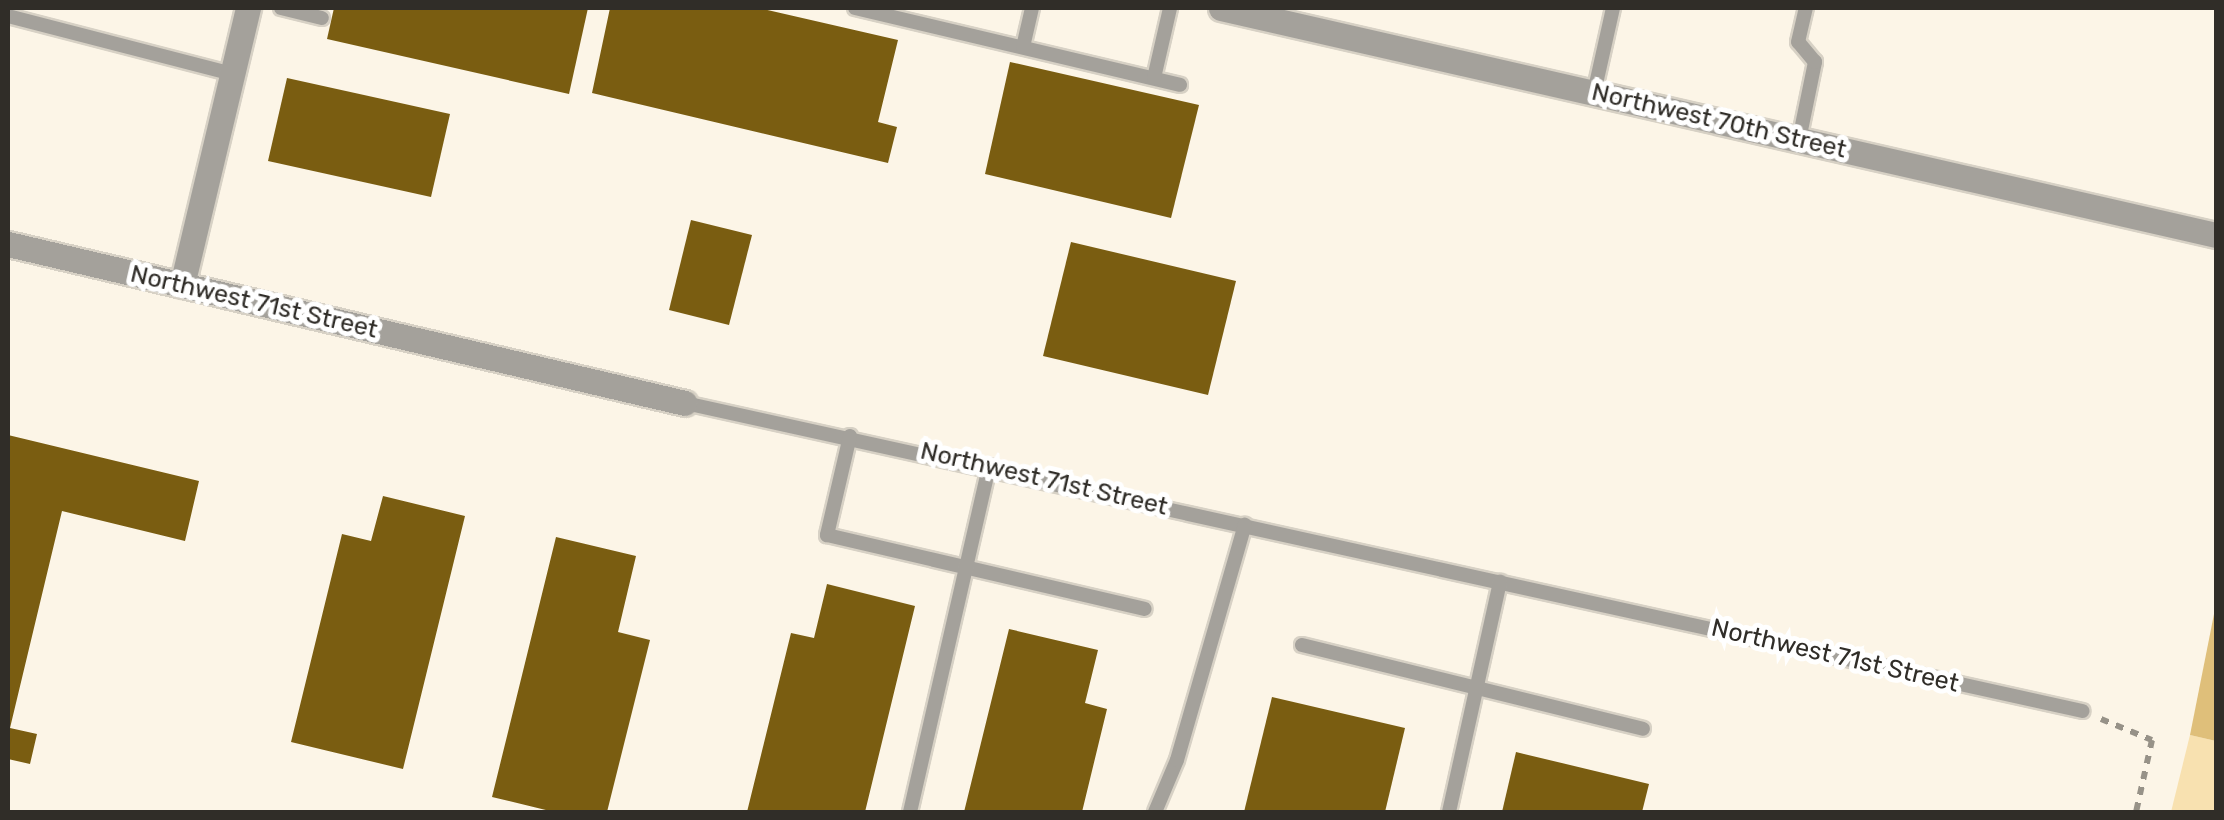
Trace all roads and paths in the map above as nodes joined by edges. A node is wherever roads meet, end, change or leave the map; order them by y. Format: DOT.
graph roads {
  1 [pos="248,8"];
  2 [pos="280,8"];
  3 [pos="855,8"];
  4 [pos="1032,8"];
  5 [pos="1170,8"];
  6 [pos="1220,8"];
  7 [pos="1613,8"];
  8 [pos="1806,8"];
  9 [pos="897,12"];
  10 [pos="8,16"];
  11 [pos="322,18"];
  12 [pos="1023,47"];
  13 [pos="232,74"];
  14 [pos="1154,78"];
  15 [pos="1180,84"];
  16 [pos="1594,93"];
  17 [pos="1799,140"];
  18 [pos="2216,235"];
  19 [pos="8,244"];
  20 [pos="182,284"];
  21 [pos="685,403"];
  22 [pos="850,436"];
  23 [pos="989,466"];
  24 [pos="1245,525"];
  25 [pos="968,567"];
  26 [pos="1500,582"];
  27 [pos="1144,609"];
  28 [pos="1302,644"];
  29 [pos="1476,688"];
  30 [pos="2082,712"];
  31 [pos="1644,729"];
  32 [pos="910,812"];
  33 [pos="1155,812"];
  34 [pos="1449,812"];
  35 [pos="2136,812"];
  1 -- 13 [label="street"];
  2 -- 11 [label="lane"];
  3 -- 9 [label="lane"];
  4 -- 12 [label="lane"];
  5 -- 14 [label="lane"];
  6 -- 16 [label="street, Northwest 70th Street"];
  7 -- 16 [label="lane"];
  8 -- 17 [label="lane"];
  9 -- 12 [label="lane"];
  10 -- 13 [label="lane"];
  12 -- 14 [label="lane"];
  13 -- 20 [label="street"];
  14 -- 15 [label="lane"];
  16 -- 17 [label="street, Northwest 70th Street"];
  17 -- 18 [label="street, Northwest 70th Street"];
  19 -- 20 [label="street, Northwest 71st Street"];
  20 -- 21 [label="street, Northwest 71st Street"];
  21 -- 22 [label="lane, Northwest 71st Street"];
  22 -- 23 [label="lane, Northwest 71st Street"];
  22 -- 25 [label="lane"];
  23 -- 24 [label="lane, Northwest 71st Street"];
  23 -- 25 [label="lane"];
  24 -- 26 [label="lane, Northwest 71st Street"];
  24 -- 33 [label="lane"];
  25 -- 27 [label="lane"];
  25 -- 32 [label="lane"];
  26 -- 29 [label="lane"];
  26 -- 30 [label="lane, Northwest 71st Street"];
  28 -- 29 [label="lane"];
  29 -- 31 [label="lane"];
  29 -- 34 [label="lane"];
  30 -- 35 [label="path"];
}
